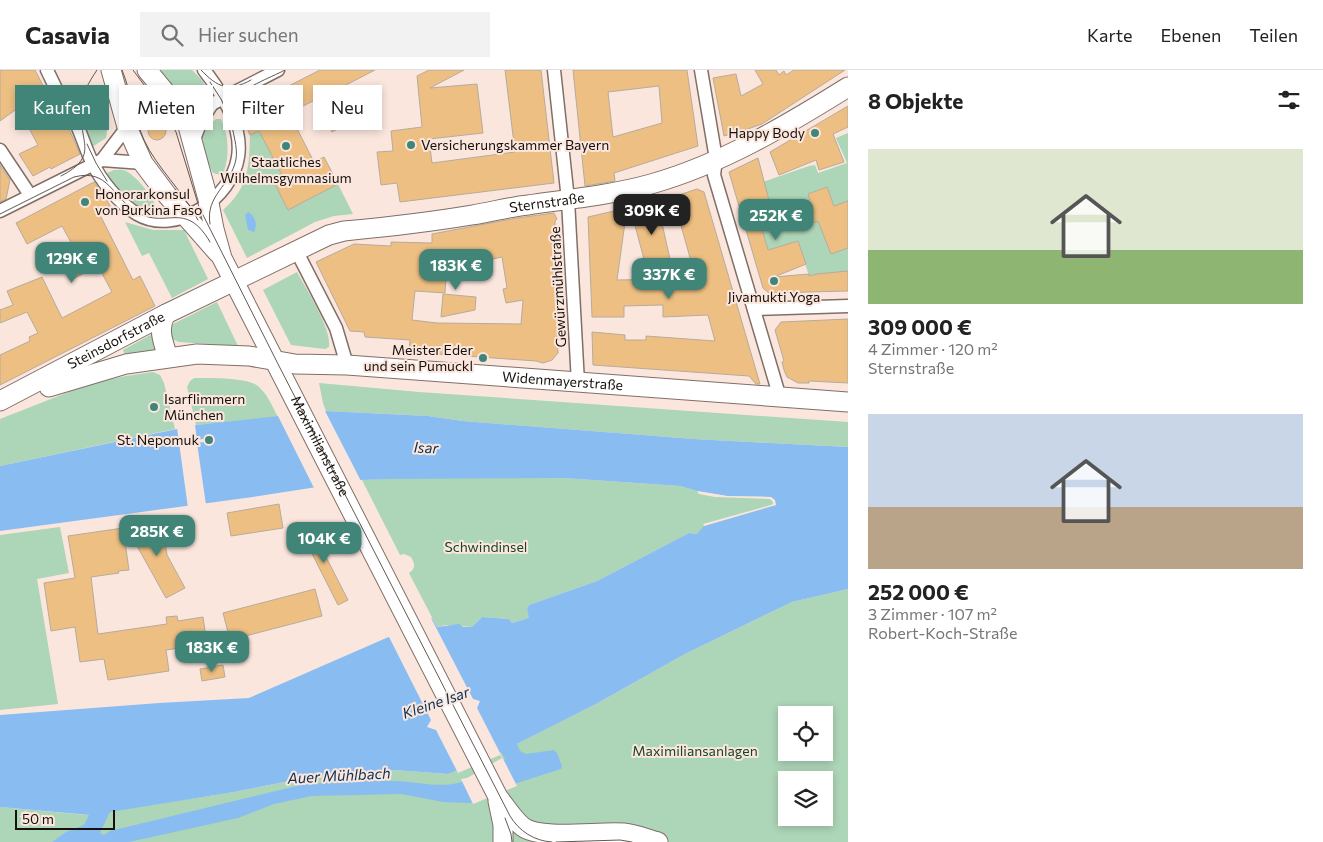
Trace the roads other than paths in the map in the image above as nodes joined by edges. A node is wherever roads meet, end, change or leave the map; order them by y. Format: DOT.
graph roads {
  1 [pos="47,70"];
  2 [pos="112,70"];
  3 [pos="147,70"];
  4 [pos="204,70"];
  5 [pos="278,70"];
  6 [pos="554,70"];
  7 [pos="701,70"];
  8 [pos="160,85"];
  9 [pos="848,87"];
  10 [pos="119,97"];
  11 [pos="218,101"];
  12 [pos="213,102"];
  13 [pos="124,130"];
  14 [pos="128,130"];
  15 [pos="188,130"];
  16 [pos="192,144"];
  17 [pos="0,150"];
  18 [pos="716,159"];
  19 [pos="97,162"];
  20 [pos="143,162"];
  21 [pos="30,195"];
  22 [pos="568,200"];
  23 [pos="209,203"];
  24 [pos="0,211"];
  25 [pos="187,216"];
  26 [pos="296,250"];
  27 [pos="222,258"];
  28 [pos="234,281"];
  29 [pos="848,306"];
  30 [pos="754,309"];
  31 [pos="166,314"];
  32 [pos="168,357"];
  33 [pos="276,361"];
  34 [pos="347,365"];
  35 [pos="578,383"];
  36 [pos="780,398"];
  37 [pos="848,402"];
  38 [pos="0,403"];
  39 [pos="500,803"];
  40 [pos="504,842"];
  41 [pos="658,842"];
  1 -- 19 [label="street"];
  2 -- 10 [label="main road, Maximilianstraße"];
  3 -- 8 [label="main road, Maximilianstraße"];
  4 -- 11 [label="street"];
  5 -- 11 [label="street"];
  6 -- 22 [label="street, Gewürzmühlstraße"];
  7 -- 18 [label="street"];
  9 -- 18 [label="main road, Sternstraße"];
  11 -- 12 [label="street"];
  11 -- 16 [label="street"];
  11 -- 23 [label="street"];
  13 -- 19 [label="street"];
  14 -- 20 [label="main road, Maximilianstraße"];
  15 -- 16 [label="main road, Maximilianstraße"];
  16 -- 23 [label="main road, Maximilianstraße"];
  17 -- 21 [label="street"];
  18 -- 22 [label="main road, Sternstraße"];
  18 -- 30 [label="street"];
  19 -- 20 [label="street"];
  19 -- 21 [label="street"];
  19 -- 25 [label="street"];
  20 -- 25 [label="main road, Maximilianstraße"];
  21 -- 24 [label="street"];
  22 -- 26 [label="main road, Sternstraße"];
  22 -- 35 [label="street, Gewürzmühlstraße"];
  23 -- 25 [label="street"];
  23 -- 27 [label="main road, Maximilianstraße"];
  25 -- 27 [label="main road, Maximilianstraße"];
  26 -- 28 [label="main road, Sternstraße"];
  26 -- 34 [label="street"];
  27 -- 28 [label="main road, Maximilianstraße"];
  28 -- 31 [label="main road, Steinsdorfstraße"];
  28 -- 33 [label="main road, Maximilianstraße"];
  29 -- 30 [label="street"];
  30 -- 36 [label="street"];
  31 -- 32 [label="main road"];
  31 -- 38 [label="main road, Steinsdorfstraße"];
  32 -- 33 [label="main road, Steinsdorfstraße"];
  32 -- 38 [label="main road, Steinsdorfstraße"];
  33 -- 34 [label="main road, Widenmayerstraße"];
  33 -- 39 [label="main road, Maximilianstraße"];
  34 -- 35 [label="main road, Widenmayerstraße"];
  35 -- 36 [label="main road, Widenmayerstraße"];
  36 -- 37 [label="main road, Widenmayerstraße"];
  39 -- 40 [label="main road"];
  39 -- 41 [label="main road"];
}
